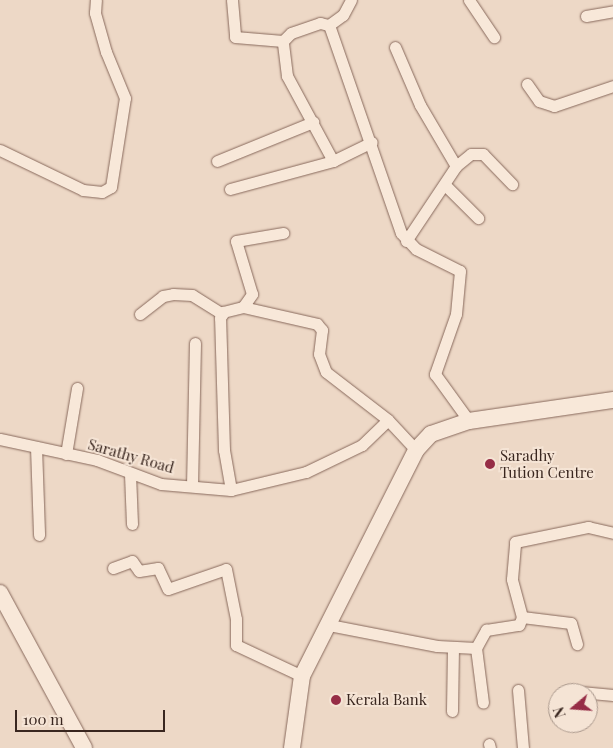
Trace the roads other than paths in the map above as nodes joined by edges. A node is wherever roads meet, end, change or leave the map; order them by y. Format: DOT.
graph roads {
  1 [pos="96,0"];
  2 [pos="232,0"];
  3 [pos="351,0"];
  4 [pos="469,0"];
  5 [pos="613,11"];
  6 [pos="586,16"];
  7 [pos="329,25"];
  8 [pos="494,37"];
  9 [pos="283,41"];
  10 [pos="395,47"];
  11 [pos="527,84"];
  12 [pos="613,86"];
  13 [pos="313,122"];
  14 [pos="372,142"];
  15 [pos="0,150"];
  16 [pos="217,161"];
  17 [pos="333,161"];
  18 [pos="456,166"];
  19 [pos="445,184"];
  20 [pos="512,184"];
  21 [pos="230,189"];
  22 [pos="478,218"];
  23 [pos="283,233"];
  24 [pos="406,241"];
  25 [pos="243,306"];
  26 [pos="140,314"];
  27 [pos="222,314"];
  28 [pos="195,344"];
  29 [pos="77,388"];
  30 [pos="613,400"];
  31 [pos="388,420"];
  32 [pos="469,422"];
  33 [pos="0,439"];
  34 [pos="36,447"];
  35 [pos="416,450"];
  36 [pos="66,454"];
  37 [pos="130,474"];
  38 [pos="192,486"];
  39 [pos="231,490"];
  40 [pos="132,524"];
  41 [pos="613,533"];
  42 [pos="39,535"];
  43 [pos="113,568"];
  44 [pos="0,593"];
  45 [pos="522,617"];
  46 [pos="330,625"];
  47 [pos="577,644"];
  48 [pos="453,648"];
  49 [pos="476,648"];
  50 [pos="302,676"];
  51 [pos="518,690"];
  52 [pos="598,693"];
  53 [pos="613,694"];
  54 [pos="483,703"];
  55 [pos="452,711"];
  56 [pos="84,748"];
  57 [pos="292,748"];
  58 [pos="523,748"];
  1 -- 15 [label="street"];
  2 -- 9 [label="street"];
  3 -- 7 [label="street"];
  4 -- 8 [label="street"];
  5 -- 6 [label="street"];
  7 -- 9 [label="street"];
  7 -- 14 [label="street"];
  9 -- 13 [label="street"];
  10 -- 18 [label="street"];
  11 -- 12 [label="street"];
  13 -- 16 [label="street"];
  13 -- 17 [label="street"];
  14 -- 17 [label="street"];
  14 -- 24 [label="street"];
  17 -- 21 [label="street"];
  18 -- 19 [label="street"];
  18 -- 20 [label="street"];
  19 -- 22 [label="street"];
  19 -- 24 [label="street"];
  23 -- 25 [label="street"];
  24 -- 32 [label="street"];
  25 -- 27 [label="street"];
  25 -- 31 [label="street"];
  26 -- 27 [label="street"];
  27 -- 39 [label="street"];
  28 -- 38 [label="street"];
  29 -- 36 [label="street"];
  30 -- 32 [label="main road"];
  31 -- 35 [label="street"];
  31 -- 39 [label="street, Sarathy Road"];
  32 -- 35 [label="main road"];
  33 -- 34 [label="street, Sarathy Road"];
  34 -- 36 [label="street, Sarathy Road"];
  34 -- 42 [label="street"];
  35 -- 46 [label="main road"];
  36 -- 37 [label="street, Sarathy Road"];
  37 -- 38 [label="street, Sarathy Road"];
  37 -- 40 [label="street"];
  38 -- 39 [label="street, Sarathy Road"];
  41 -- 45 [label="street"];
  43 -- 50 [label="street"];
  44 -- 56 [label="main road"];
  45 -- 47 [label="street"];
  45 -- 49 [label="street"];
  46 -- 48 [label="street"];
  46 -- 50 [label="main road"];
  48 -- 49 [label="street"];
  48 -- 55 [label="street"];
  49 -- 54 [label="street"];
  50 -- 57 [label="main road"];
  51 -- 58 [label="street"];
  52 -- 53 [label="street"];
}
